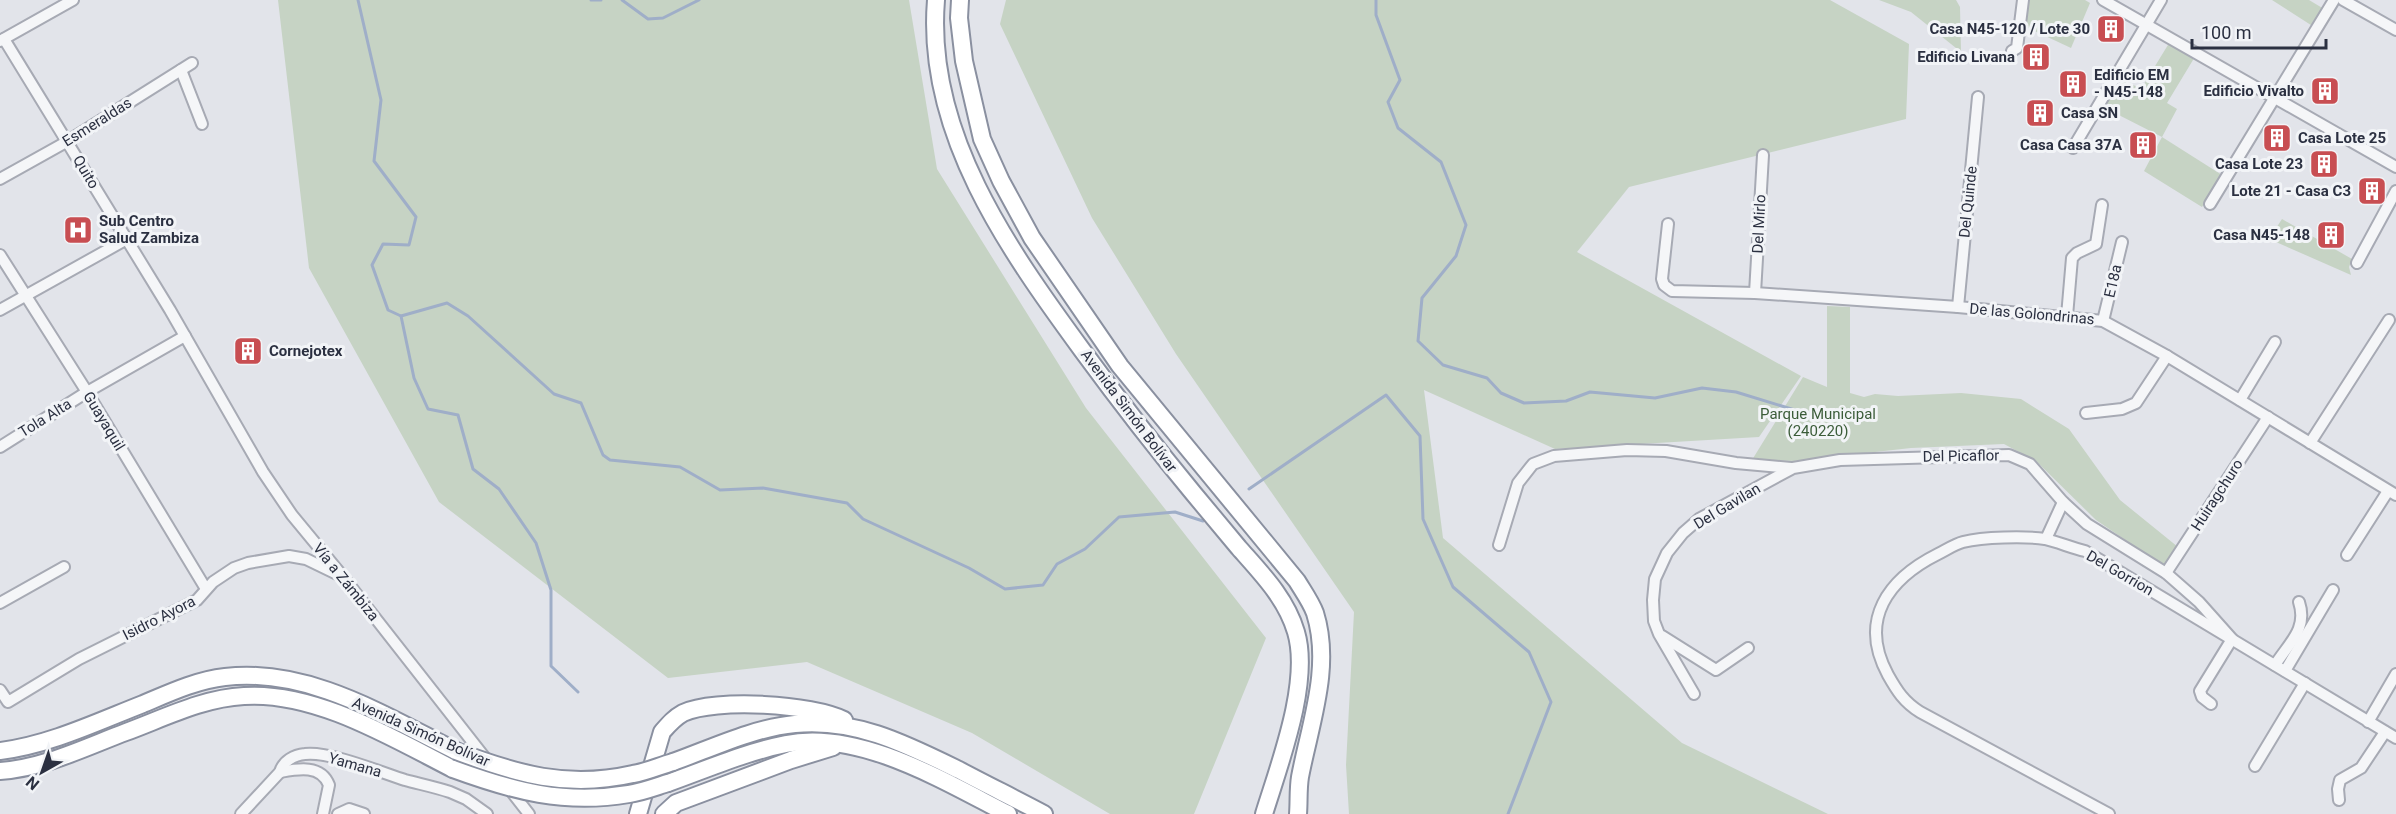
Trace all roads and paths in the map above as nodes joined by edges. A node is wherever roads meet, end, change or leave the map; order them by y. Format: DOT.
graph roads {
  1 [pos="73,0"];
  2 [pos="936,0"];
  3 [pos="960,0"];
  4 [pos="2023,0"];
  5 [pos="2103,0"];
  6 [pos="2161,0"];
  7 [pos="2334,0"];
  8 [pos="2343,0"];
  9 [pos="2146,25"];
  10 [pos="2396,30"];
  11 [pos="2,40"];
  12 [pos="2012,51"];
  13 [pos="192,63"];
  14 [pos="182,70"];
  15 [pos="1978,97"];
  16 [pos="2275,99"];
  17 [pos="202,124"];
  18 [pos="68,141"];
  19 [pos="2073,148"];
  20 [pos="1763,155"];
  21 [pos="2396,167"];
  22 [pos="0,179"];
  23 [pos="2396,191"];
  24 [pos="2210,204"];
  25 [pos="2102,205"];
  26 [pos="1668,224"];
  27 [pos="127,239"];
  28 [pos="2122,242"];
  29 [pos="0,255"];
  30 [pos="2357,262"];
  31 [pos="1755,293"];
  32 [pos="25,295"];
  33 [pos="1958,307"];
  34 [pos="0,310"];
  35 [pos="2067,316"];
  36 [pos="2389,320"];
  37 [pos="2103,321"];
  38 [pos="185,336"];
  39 [pos="2275,342"];
  40 [pos="2167,356"];
  41 [pos="87,392"];
  42 [pos="2240,400"];
  43 [pos="2086,413"];
  44 [pos="2268,417"];
  45 [pos="2310,443"];
  46 [pos="0,447"];
  47 [pos="1840,460"];
  48 [pos="1793,468"];
  49 [pos="2392,493"];
  50 [pos="2063,502"];
  51 [pos="2046,539"];
  52 [pos="1499,545"];
  53 [pos="2347,555"];
  54 [pos="64,567"];
  55 [pos="2166,573"];
  56 [pos="344,578"];
  57 [pos="206,589"];
  58 [pos="2333,590"];
  59 [pos="2299,602"];
  60 [pos="0,603"];
  61 [pos="1659,634"];
  62 [pos="2232,639"];
  63 [pos="1748,648"];
  64 [pos="2275,664"];
  65 [pos="2285,671"];
  66 [pos="2396,674"];
  67 [pos="2305,684"];
  68 [pos="0,690"];
  69 [pos="1695,694"];
  70 [pos="2211,704"];
  71 [pos="2368,722"];
  72 [pos="858,728"];
  73 [pos="2385,732"];
  74 [pos="2396,738"];
  75 [pos="840,744"];
  76 [pos="0,751"];
  77 [pos="2255,766"];
  78 [pos="0,771"];
  79 [pos="280,772"];
  80 [pos="2339,801"];
  81 [pos="241,814"];
  82 [pos="323,814"];
  83 [pos="338,814"];
  84 [pos="364,814"];
  85 [pos="487,814"];
  86 [pos="529,814"];
  87 [pos="638,814"];
  88 [pos="664,814"];
  89 [pos="1008,814"];
  90 [pos="1044,814"];
  91 [pos="1264,814"];
  92 [pos="1298,814"];
  93 [pos="2109,814"];
  1 -- 11 [label="street"];
  2 -- 91 [label="highway, Avenida Simón Bolívar"];
  3 -- 92 [label="highway, Avenida Simón Bolívar"];
  4 -- 12 [label="street"];
  5 -- 9 [label="street"];
  6 -- 9 [label="street"];
  7 -- 16 [label="street"];
  8 -- 10 [label="street"];
  9 -- 16 [label="street"];
  9 -- 19 [label="street"];
  11 -- 18 [label="street, Quito"];
  13 -- 14 [label="street, Esmeraldas"];
  14 -- 17 [label="street"];
  14 -- 18 [label="street, Esmeraldas"];
  15 -- 33 [label="street, Del Quinde"];
  16 -- 21 [label="street"];
  16 -- 24 [label="street"];
  18 -- 22 [label="street, Esmeraldas"];
  18 -- 27 [label="street, Quito"];
  20 -- 31 [label="street, Del Mirlo"];
  23 -- 30 [label="street"];
  25 -- 35 [label="street"];
  26 -- 31 [label="street, De las Golondrinas"];
  27 -- 32 [label="street"];
  27 -- 38 [label="street, Quito"];
  28 -- 37 [label="street, E18a"];
  29 -- 32 [label="street, Guayaquil"];
  31 -- 33 [label="street, De las Golondrinas"];
  32 -- 34 [label="street"];
  32 -- 41 [label="street, Guayaquil"];
  33 -- 35 [label="street, De las Golondrinas"];
  35 -- 37 [label="street, De las Golondrinas"];
  36 -- 45 [label="street"];
  37 -- 40 [label="street, De las Golondrinas"];
  38 -- 41 [label="street, Tola Alta"];
  38 -- 56 [label="street, Vía a Zámbiza"];
  39 -- 42 [label="street"];
  40 -- 42 [label="street, De las Golondrinas"];
  40 -- 43 [label="street"];
  41 -- 46 [label="street, Tola Alta"];
  41 -- 57 [label="street, Guayaquil"];
  42 -- 44 [label="street, De las Golondrinas"];
  44 -- 45 [label="street, De las Golondrinas"];
  44 -- 55 [label="street, Huiragchuro"];
  45 -- 49 [label="street, De las Golondrinas"];
  47 -- 48 [label="street, Del Gavilan"];
  47 -- 50 [label="street, Del Picaflor"];
  48 -- 52 [label="street"];
  48 -- 61 [label="street, Del Gavilan"];
  49 -- 53 [label="street"];
  50 -- 51 [label="street"];
  50 -- 55 [label="street, Del Picaflor"];
  51 -- 62 [label="street, Del Gorrion"];
  51 -- 93 [label="street, Del Gorrion"];
  54 -- 60 [label="street"];
  55 -- 62 [label="street, Del Picaflor"];
  56 -- 57 [label="street, Isidro Ayora"];
  56 -- 86 [label="street, Vía a Zámbiza"];
  57 -- 68 [label="street, Isidro Ayora"];
  58 -- 65 [label="street"];
  59 -- 64 [label="street"];
  61 -- 63 [label="street"];
  61 -- 69 [label="street, Del Gavilan"];
  62 -- 64 [label="street, Del Gorrion"];
  62 -- 70 [label="street"];
  64 -- 65 [label="street, Del Gorrion"];
  65 -- 67 [label="street, Del Gorrion"];
  66 -- 71 [label="street"];
  67 -- 71 [label="street, Del Gorrion"];
  67 -- 77 [label="street"];
  71 -- 73 [label="street, Del Gorrion"];
  72 -- 76 [label="highway, Avenida Simón Bolívar, bridge"];
  72 -- 87 [label="highway"];
  72 -- 90 [label="highway, Avenida Simón Bolívar"];
  73 -- 74 [label="street, Del Gorrion"];
  73 -- 80 [label="street"];
  75 -- 78 [label="highway, Avenida Simón Bolívar, bridge"];
  75 -- 88 [label="highway"];
  75 -- 89 [label="highway, Avenida Simón Bolívar"];
  79 -- 81 [label="street, Yamana"];
  79 -- 82 [label="street"];
  79 -- 85 [label="street, Yamana"];
  83 -- 84 [label="street"];
}
